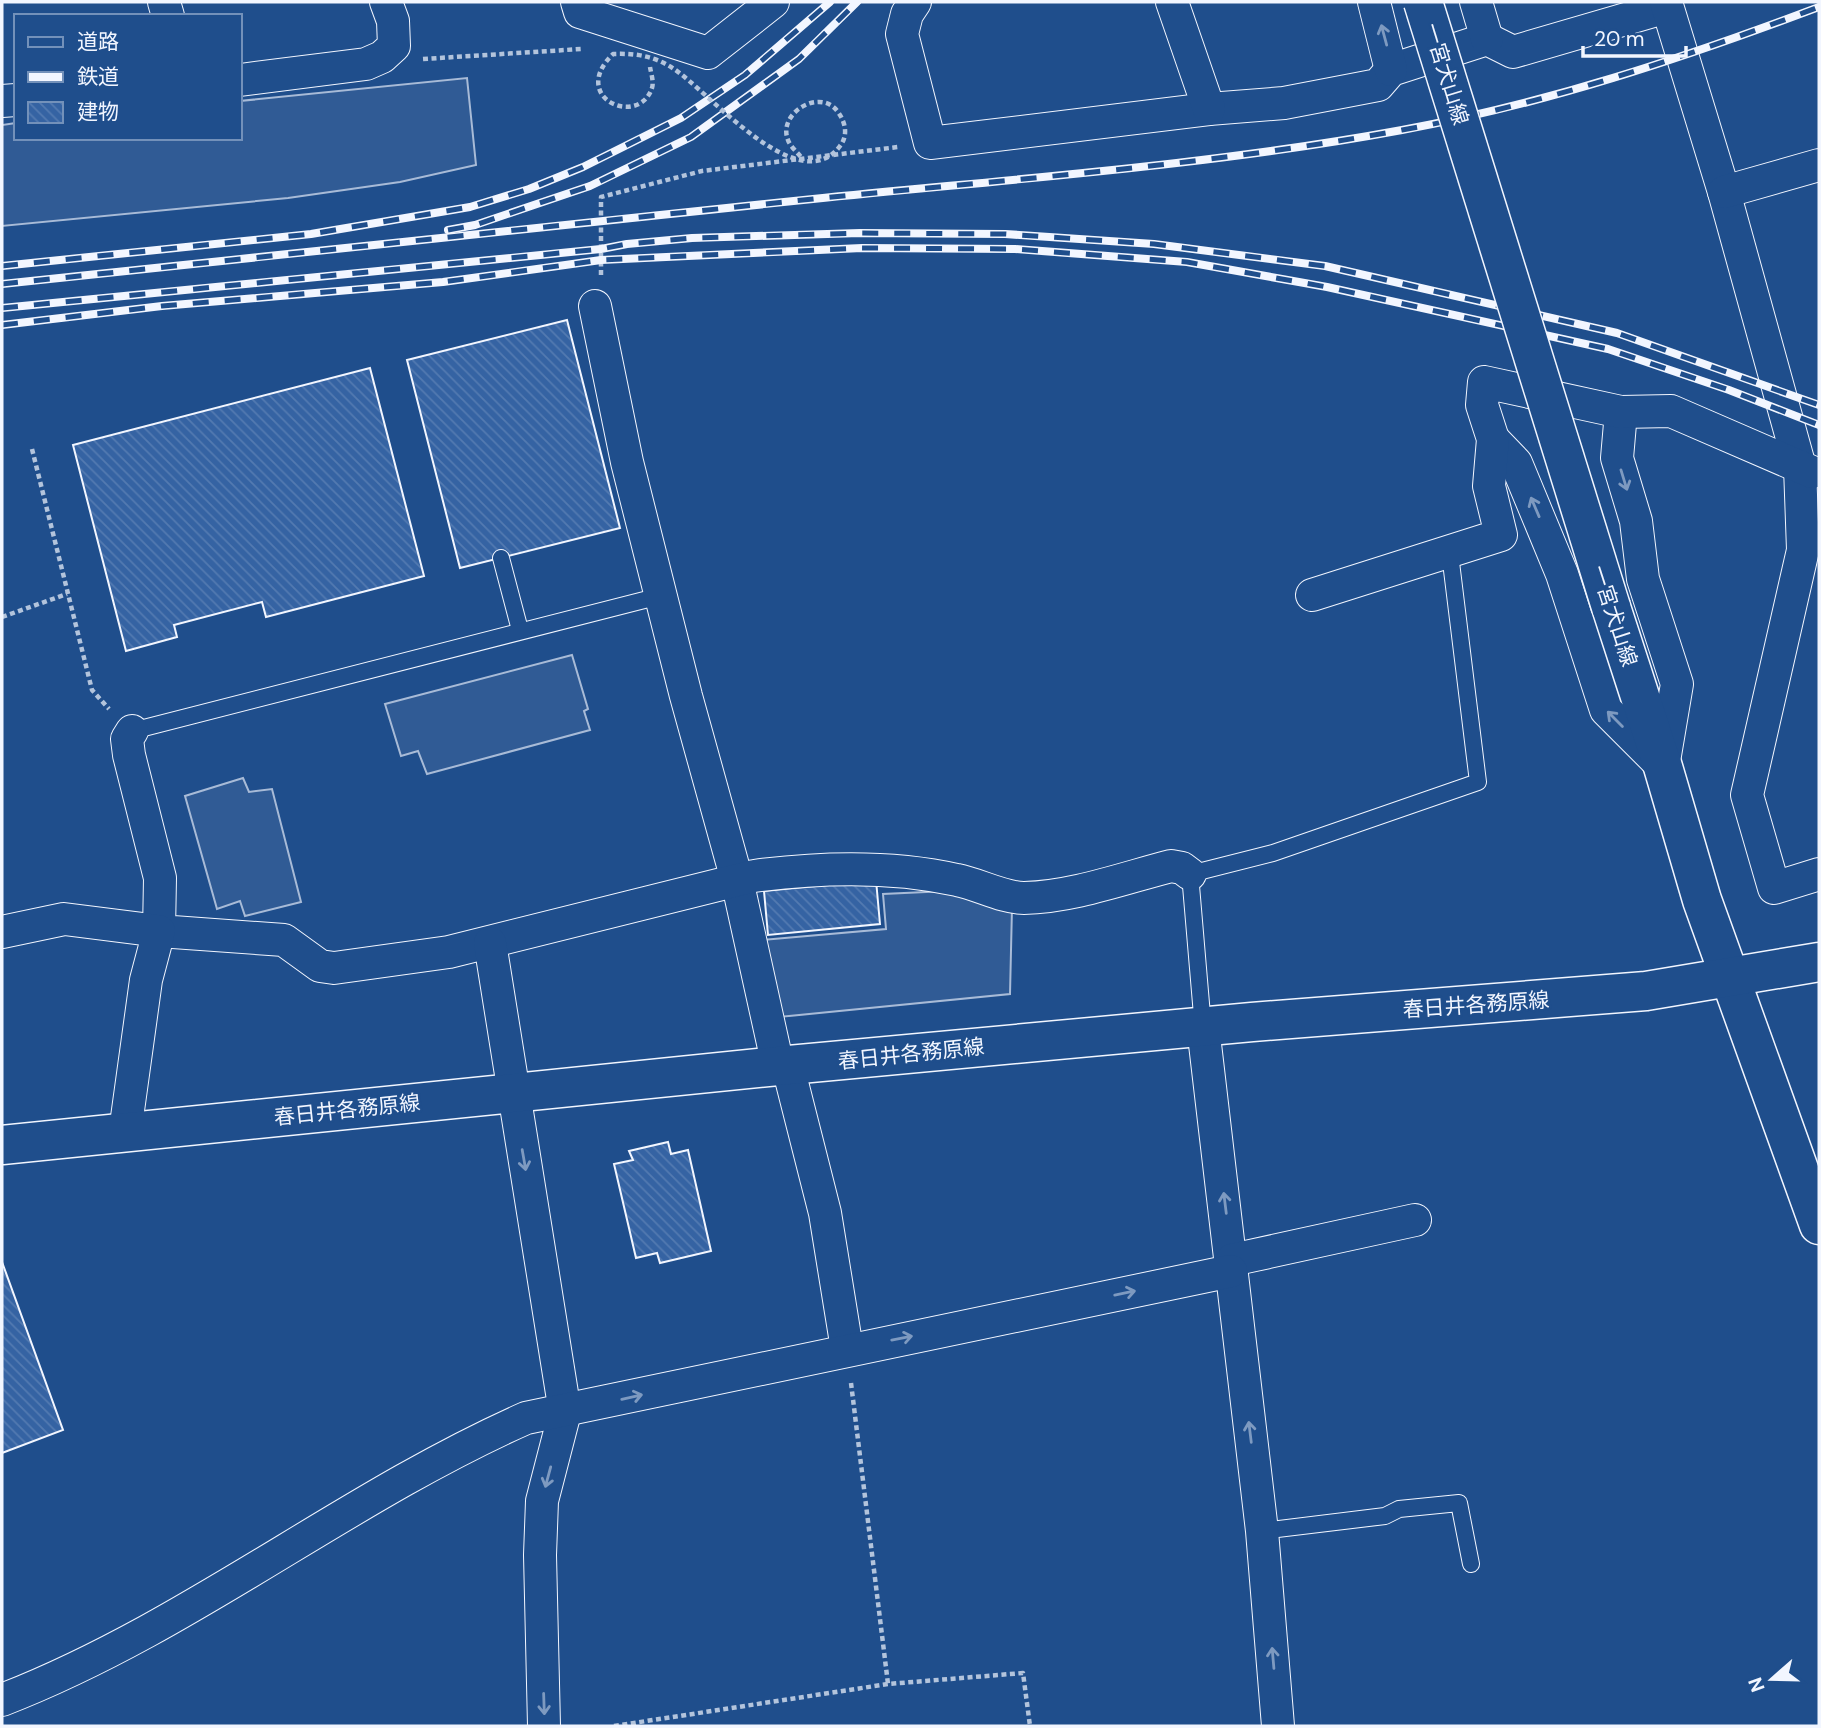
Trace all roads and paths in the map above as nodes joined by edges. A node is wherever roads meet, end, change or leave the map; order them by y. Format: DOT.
graph roads {
  1 [pos="386,2"];
  2 [pos="577,2"];
  3 [pos="773,2"];
  4 [pos="915,2"];
  5 [pos="1172,2"];
  6 [pos="1374,2"];
  7 [pos="1423,2"];
  8 [pos="1476,2"];
  9 [pos="1666,4"];
  10 [pos="1487,39"];
  11 [pos="394,46"];
  12 [pos="610,46"];
  13 [pos="586,48"];
  14 [pos="1391,69"];
  15 [pos="242,80"];
  16 [pos="1209,109"];
  17 [pos="930,143"];
  18 [pos="801,157"];
  19 [pos="1819,165"];
  20 [pos="1724,192"];
  21 [pos="596,306"];
  22 [pos="1621,412"];
  23 [pos="1493,439"];
  24 [pos="32,449"];
  25 [pos="1810,471"];
  26 [pos="1450,554"];
  27 [pos="501,558"];
  28 [pos="68,594"];
  29 [pos="1312,595"];
  30 [pos="660,596"];
  31 [pos="2,617"];
  32 [pos="520,630"];
  33 [pos="132,731"];
  34 [pos="1663,767"];
  35 [pos="1190,874"];
  36 [pos="1819,874"];
  37 [pos="737,880"];
  38 [pos="159,931"];
  39 [pos="2,932"];
  40 [pos="490,943"];
  41 [pos="1819,962"];
  42 [pos="1729,977"];
  43 [pos="1203,1027"];
  44 [pos="783,1066"];
  45 [pos="512,1093"];
  46 [pos="125,1132"];
  47 [pos="2,1145"];
  48 [pos="1415,1220"];
  49 [pos="1819,1225"];
  50 [pos="1232,1265"];
  51 [pos="847,1349"];
  52 [pos="565,1412"];
  53 [pos="1262,1531"];
  54 [pos="1471,1564"];
  55 [pos="888,1684"];
  56 [pos="2,1700"];
  57 [pos="544,1726"];
  58 [pos="614,1726"];
  59 [pos="1030,1726"];
  60 [pos="1278,1726"];
  1 -- 11 [label="street"];
  2 -- 3 [label="street"];
  4 -- 17 [label="street"];
  5 -- 16 [label="street"];
  14 -- 6 [label="street, one-way"];
  7 -- 34 [label="main road, 一宮犬山線, bridge"];
  8 -- 10 [label="street"];
  9 -- 10 [label="street"];
  9 -- 20 [label="street"];
  10 -- 14 [label="street"];
  11 -- 13 [label="path"];
  11 -- 15 [label="street"];
  12 -- 18 [label="path, bridge"];
  14 -- 16 [label="street"];
  16 -- 17 [label="street"];
  17 -- 18 [label="path"];
  18 -- 21 [label="path"];
  19 -- 20 [label="street"];
  20 -- 25 [label="street"];
  21 -- 30 [label="street"];
  22 -- 23 [label="street"];
  22 -- 25 [label="street"];
  22 -- 34 [label="street, one-way"];
  23 -- 26 [label="street"];
  34 -- 23 [label="street, one-way"];
  24 -- 28 [label="path"];
  25 -- 36 [label="street"];
  26 -- 29 [label="street"];
  26 -- 35 [label="lane"];
  27 -- 32 [label="lane"];
  28 -- 31 [label="path"];
  28 -- 33 [label="path"];
  30 -- 32 [label="lane"];
  30 -- 37 [label="street"];
  32 -- 33 [label="lane"];
  33 -- 38 [label="street"];
  34 -- 42 [label="main road, 一宮犬山線"];
  35 -- 37 [label="street"];
  35 -- 43 [label="lane"];
  37 -- 40 [label="street"];
  37 -- 44 [label="street"];
  38 -- 39 [label="street"];
  38 -- 40 [label="street"];
  38 -- 46 [label="street"];
  40 -- 45 [label="street"];
  41 -- 42 [label="main road, 春日井各務原線"];
  42 -- 43 [label="main road, 春日井各務原線"];
  42 -- 49 [label="main road, 一宮犬山線"];
  43 -- 44 [label="main road, 春日井各務原線"];
  50 -- 43 [label="street, one-way"];
  44 -- 45 [label="main road, 春日井各務原線"];
  44 -- 51 [label="street"];
  45 -- 46 [label="main road, 春日井各務原線"];
  45 -- 52 [label="street, one-way"];
  46 -- 47 [label="main road, 春日井各務原線"];
  48 -- 50 [label="street"];
  51 -- 50 [label="street, one-way"];
  53 -- 50 [label="street, one-way"];
  52 -- 51 [label="street, one-way"];
  51 -- 55 [label="path"];
  52 -- 56 [label="street"];
  52 -- 57 [label="street, one-way"];
  53 -- 54 [label="lane"];
  60 -- 53 [label="street, one-way"];
  55 -- 58 [label="path"];
  55 -- 59 [label="path"];
}
